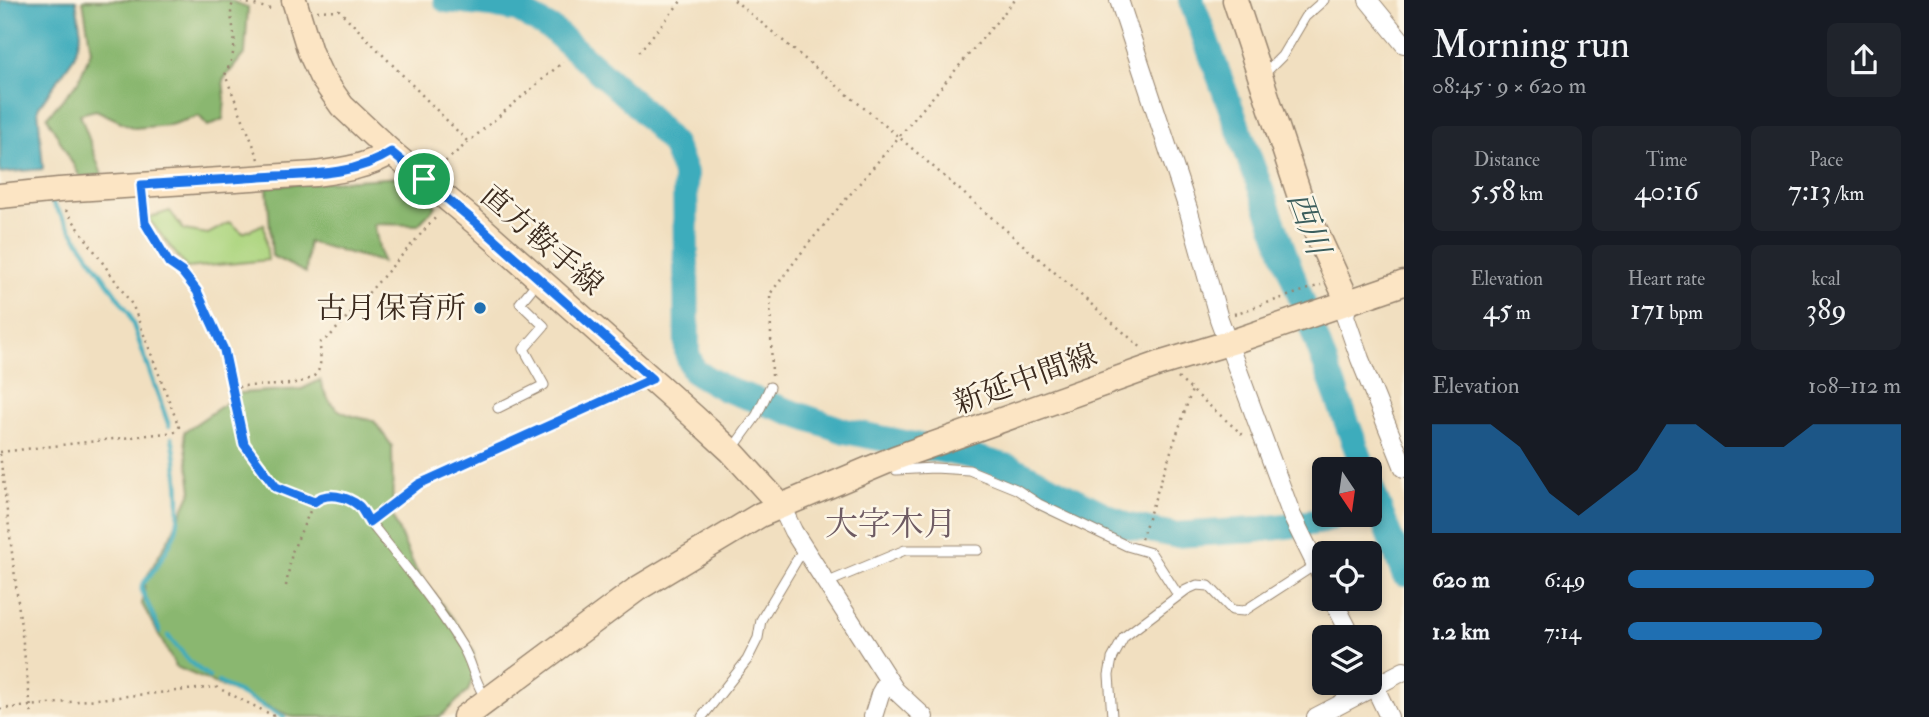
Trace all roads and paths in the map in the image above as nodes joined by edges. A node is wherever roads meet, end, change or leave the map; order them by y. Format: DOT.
graph roads {
  1 [pos="682,0"];
  2 [pos="734,0"];
  3 [pos="1015,0"];
  4 [pos="1119,0"];
  5 [pos="1235,0"];
  6 [pos="1324,0"];
  7 [pos="1368,0"];
  8 [pos="295,6"];
  9 [pos="1404,44"];
  10 [pos="639,52"];
  11 [pos="563,62"];
  12 [pos="1261,76"];
  13 [pos="900,138"];
  14 [pos="468,142"];
  15 [pos="391,152"];
  16 [pos="264,177"];
  17 [pos="424,179"];
  18 [pos="141,185"];
  19 [pos="59,190"];
  20 [pos="0,195"];
  21 [pos="450,201"];
  22 [pos="539,279"];
  23 [pos="1327,282"];
  24 [pos="1404,283"];
  25 [pos="1338,305"];
  26 [pos="1226,317"];
  27 [pos="1231,342"];
  28 [pos="1149,355"];
  29 [pos="1172,373"];
  30 [pos="652,379"];
  31 [pos="770,387"];
  32 [pos="1192,390"];
  33 [pos="233,395"];
  34 [pos="498,408"];
  35 [pos="1268,449"];
  36 [pos="731,451"];
  37 [pos="0,453"];
  38 [pos="891,460"];
  39 [pos="1404,468"];
  40 [pos="314,502"];
  41 [pos="781,506"];
  42 [pos="369,522"];
  43 [pos="804,548"];
  44 [pos="1138,549"];
  45 [pos="978,550"];
  46 [pos="1312,559"];
  47 [pos="1312,567"];
  48 [pos="826,583"];
  49 [pos="286,586"];
  50 [pos="1178,596"];
  51 [pos="1404,671"];
  52 [pos="888,680"];
  53 [pos="1382,680"];
  54 [pos="1354,695"];
  55 [pos="1381,695"];
  56 [pos="488,700"];
  57 [pos="31,706"];
  58 [pos="0,709"];
  59 [pos="32,717"];
  60 [pos="276,717"];
  61 [pos="466,717"];
  62 [pos="702,717"];
  63 [pos="873,717"];
  64 [pos="924,717"];
  65 [pos="1112,717"];
  66 [pos="1316,717"];
  67 [pos="1389,717"];
  1 -- 10 [label="path"];
  2 -- 13 [label="path"];
  3 -- 13 [label="path"];
  4 -- 27 [label="street"];
  5 -- 12 [label="main road"];
  6 -- 12 [label="lane"];
  7 -- 9 [label="street"];
  8 -- 14 [label="path"];
  8 -- 15 [label="main road, 直方鞍手線"];
  8 -- 16 [label="path"];
  11 -- 14 [label="path"];
  12 -- 25 [label="main road"];
  13 -- 28 [label="path"];
  13 -- 31 [label="path"];
  14 -- 17 [label="path"];
  15 -- 16 [label="main road"];
  15 -- 17 [label="main road, 直方鞍手線"];
  16 -- 18 [label="main road"];
  17 -- 21 [label="main road, 直方鞍手線"];
  18 -- 19 [label="main road"];
  18 -- 33 [label="path"];
  19 -- 20 [label="main road"];
  19 -- 37 [label="path"];
  21 -- 22 [label="main road, 直方鞍手線"];
  21 -- 33 [label="path"];
  22 -- 30 [label="main road, 直方鞍手線"];
  22 -- 34 [label="lane"];
  23 -- 26 [label="path"];
  24 -- 25 [label="main road, 新延中間線"];
  25 -- 27 [label="main road, 新延中間線"];
  25 -- 39 [label="street"];
  27 -- 35 [label="street"];
  27 -- 38 [label="main road, 新延中間線"];
  29 -- 32 [label="path"];
  30 -- 36 [label="main road, 直方鞍手線"];
  30 -- 42 [label="lane"];
  31 -- 36 [label="lane"];
  32 -- 35 [label="path"];
  32 -- 44 [label="path"];
  33 -- 40 [label="path"];
  35 -- 46 [label="street"];
  36 -- 41 [label="main road, 直方鞍手線"];
  37 -- 57 [label="path"];
  38 -- 41 [label="main road, 新延中間線"];
  38 -- 44 [label="lane"];
  40 -- 42 [label="path"];
  40 -- 49 [label="path"];
  41 -- 43 [label="street"];
  41 -- 56 [label="main road, 新延中間線"];
  42 -- 56 [label="lane"];
  43 -- 48 [label="street"];
  43 -- 62 [label="lane"];
  44 -- 50 [label="lane"];
  45 -- 48 [label="lane"];
  47 -- 50 [label="lane"];
  48 -- 52 [label="street"];
  50 -- 65 [label="lane"];
  51 -- 53 [label="street"];
  52 -- 63 [label="street"];
  52 -- 64 [label="street"];
  54 -- 66 [label="street"];
  55 -- 67 [label="street"];
  56 -- 61 [label="main road, 新延中間線"];
  57 -- 58 [label="path"];
  57 -- 59 [label="path"];
  57 -- 60 [label="path"];
}
